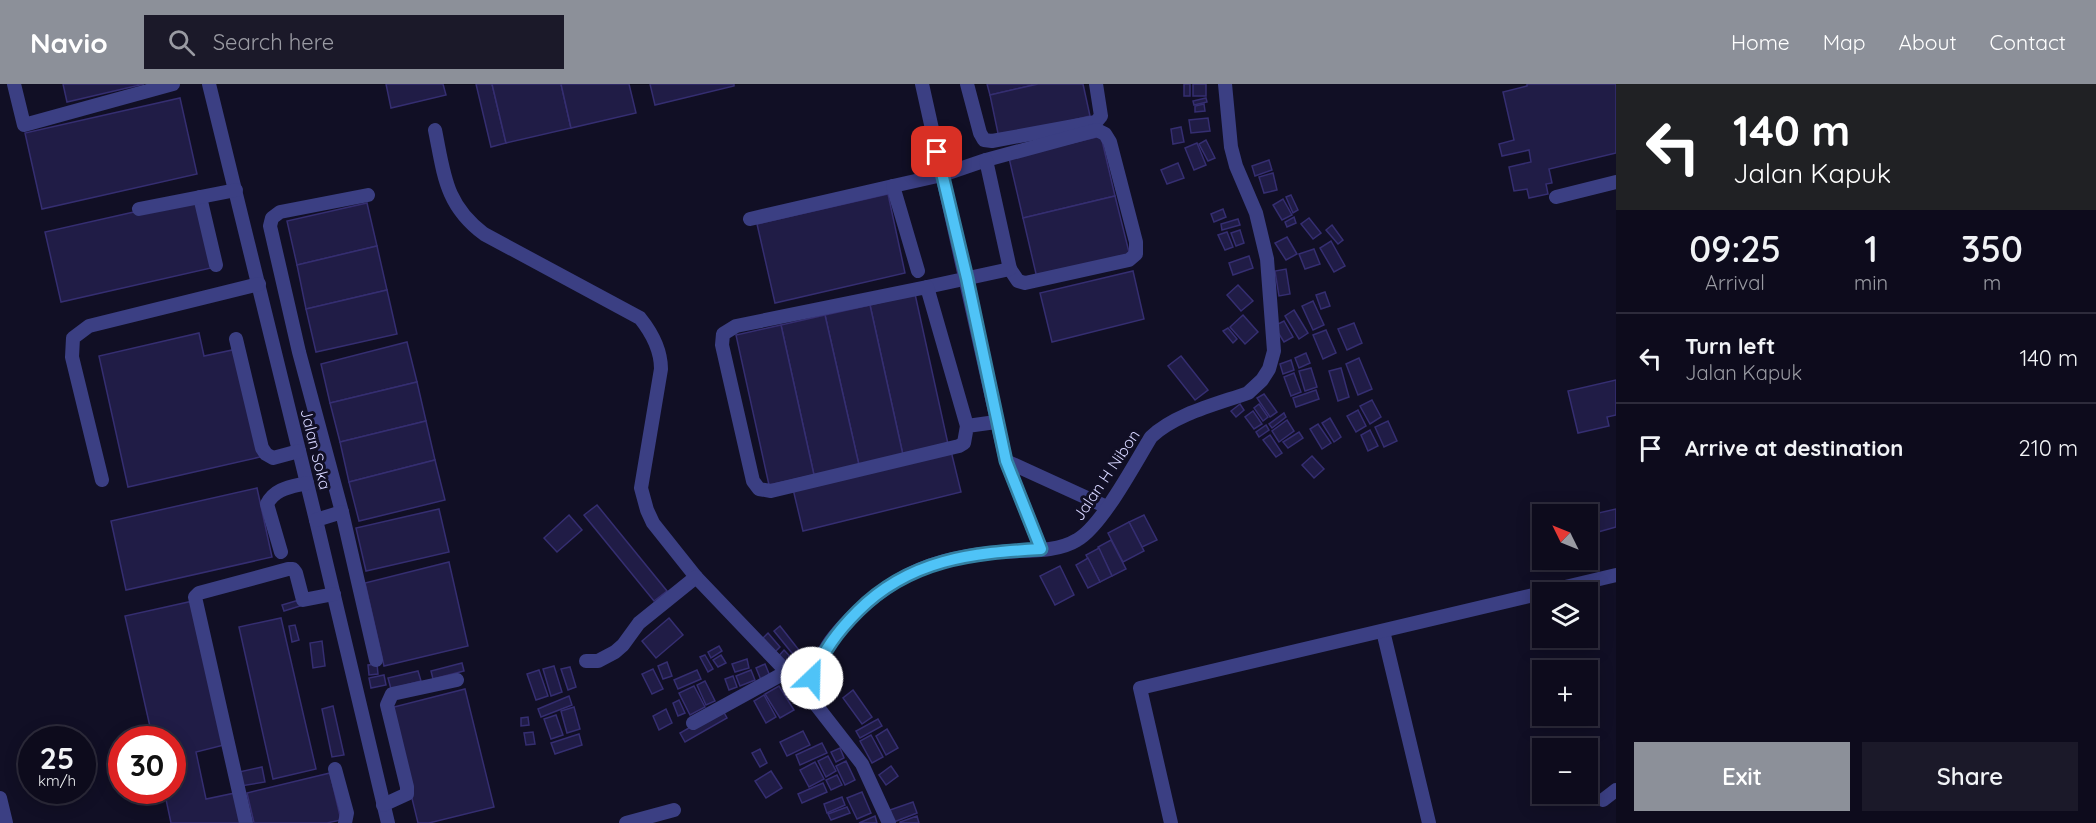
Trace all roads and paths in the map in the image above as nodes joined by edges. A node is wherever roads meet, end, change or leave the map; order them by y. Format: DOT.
graph roads {
  1 [pos="14,84"];
  2 [pos="173,84"];
  3 [pos="209,84"];
  4 [pos="922,84"];
  5 [pos="967,84"];
  6 [pos="1096,84"];
  7 [pos="1225,84"];
  8 [pos="435,130"];
  9 [pos="986,160"];
  10 [pos="942,175"];
  11 [pos="1616,182"];
  12 [pos="893,186"];
  13 [pos="236,190"];
  14 [pos="368,195"];
  15 [pos="200,197"];
  16 [pos="1556,197"];
  17 [pos="139,209"];
  18 [pos="750,219"];
  19 [pos="216,265"];
  20 [pos="1010,269"];
  21 [pos="918,271"];
  22 [pos="967,278"];
  23 [pos="259,284"];
  24 [pos="927,287"];
  25 [pos="236,339"];
  26 [pos="299,352"];
  27 [pos="276,355"];
  28 [pos="996,422"];
  29 [pos="967,426"];
  30 [pos="300,451"];
  31 [pos="1006,461"];
  32 [pos="102,480"];
  33 [pos="307,483"];
  34 [pos="1107,507"];
  35 [pos="342,512"];
  36 [pos="316,520"];
  37 [pos="1041,549"];
  38 [pos="281,552"];
  39 [pos="1616,575"];
  40 [pos="696,577"];
  41 [pos="1588,582"];
  42 [pos="334,594"];
  43 [pos="1532,596"];
  44 [pos="1383,631"];
  45 [pos="376,660"];
  46 [pos="586,661"];
  47 [pos="786,672"];
  48 [pos="457,680"];
  49 [pos="806,692"];
  50 [pos="693,723"];
  51 [pos="335,769"];
  52 [pos="1616,790"];
  53 [pos="0,798"];
  54 [pos="1603,800"];
  55 [pos="383,805"];
  56 [pos="674,810"];
  57 [pos="6,823"];
  58 [pos="246,823"];
  59 [pos="345,823"];
  60 [pos="388,823"];
  61 [pos="626,823"];
  62 [pos="889,823"];
  63 [pos="1171,823"];
  64 [pos="1429,823"];
  1 -- 2 [label="street"];
  3 -- 13 [label="street, Jalan Soka"];
  4 -- 10 [label="street"];
  5 -- 6 [label="street"];
  7 -- 34 [label="street, Jalan H Nibon"];
  8 -- 40 [label="street"];
  9 -- 10 [label="street"];
  9 -- 20 [label="street"];
  9 -- 20 [label="street"];
  10 -- 12 [label="street"];
  10 -- 22 [label="street"];
  11 -- 16 [label="street"];
  12 -- 18 [label="street"];
  12 -- 21 [label="street"];
  13 -- 15 [label="street"];
  13 -- 23 [label="street, Jalan Soka"];
  14 -- 26 [label="street"];
  15 -- 17 [label="street"];
  15 -- 19 [label="street"];
  20 -- 22 [label="street"];
  22 -- 24 [label="street"];
  22 -- 28 [label="street"];
  23 -- 27 [label="street, Jalan Soka"];
  23 -- 32 [label="street"];
  24 -- 29 [label="street"];
  24 -- 29 [label="street"];
  25 -- 30 [label="street"];
  26 -- 27 [label="street"];
  26 -- 35 [label="street"];
  27 -- 30 [label="street, Jalan Soka"];
  28 -- 29 [label="street"];
  28 -- 31 [label="street"];
  30 -- 33 [label="street, Jalan Soka"];
  31 -- 34 [label="street"];
  31 -- 37 [label="street"];
  33 -- 36 [label="street, Jalan Soka"];
  33 -- 38 [label="street"];
  34 -- 37 [label="street, Jalan H Nibon"];
  35 -- 36 [label="street"];
  35 -- 45 [label="street"];
  36 -- 42 [label="street, Jalan Soka"];
  37 -- 49 [label="street, Jalan H Nibon"];
  39 -- 41 [label="street"];
  40 -- 46 [label="street"];
  40 -- 47 [label="street"];
  42 -- 55 [label="street, Jalan Soka"];
  42 -- 58 [label="street"];
  43 -- 44 [label="street"];
  44 -- 63 [label="street"];
  44 -- 64 [label="street"];
  47 -- 49 [label="street"];
  47 -- 50 [label="street"];
  48 -- 55 [label="street"];
  49 -- 62 [label="street"];
  51 -- 59 [label="street"];
  52 -- 54 [label="street"];
  53 -- 57 [label="street"];
  55 -- 60 [label="street, Jalan Soka"];
  56 -- 61 [label="street"];
}
